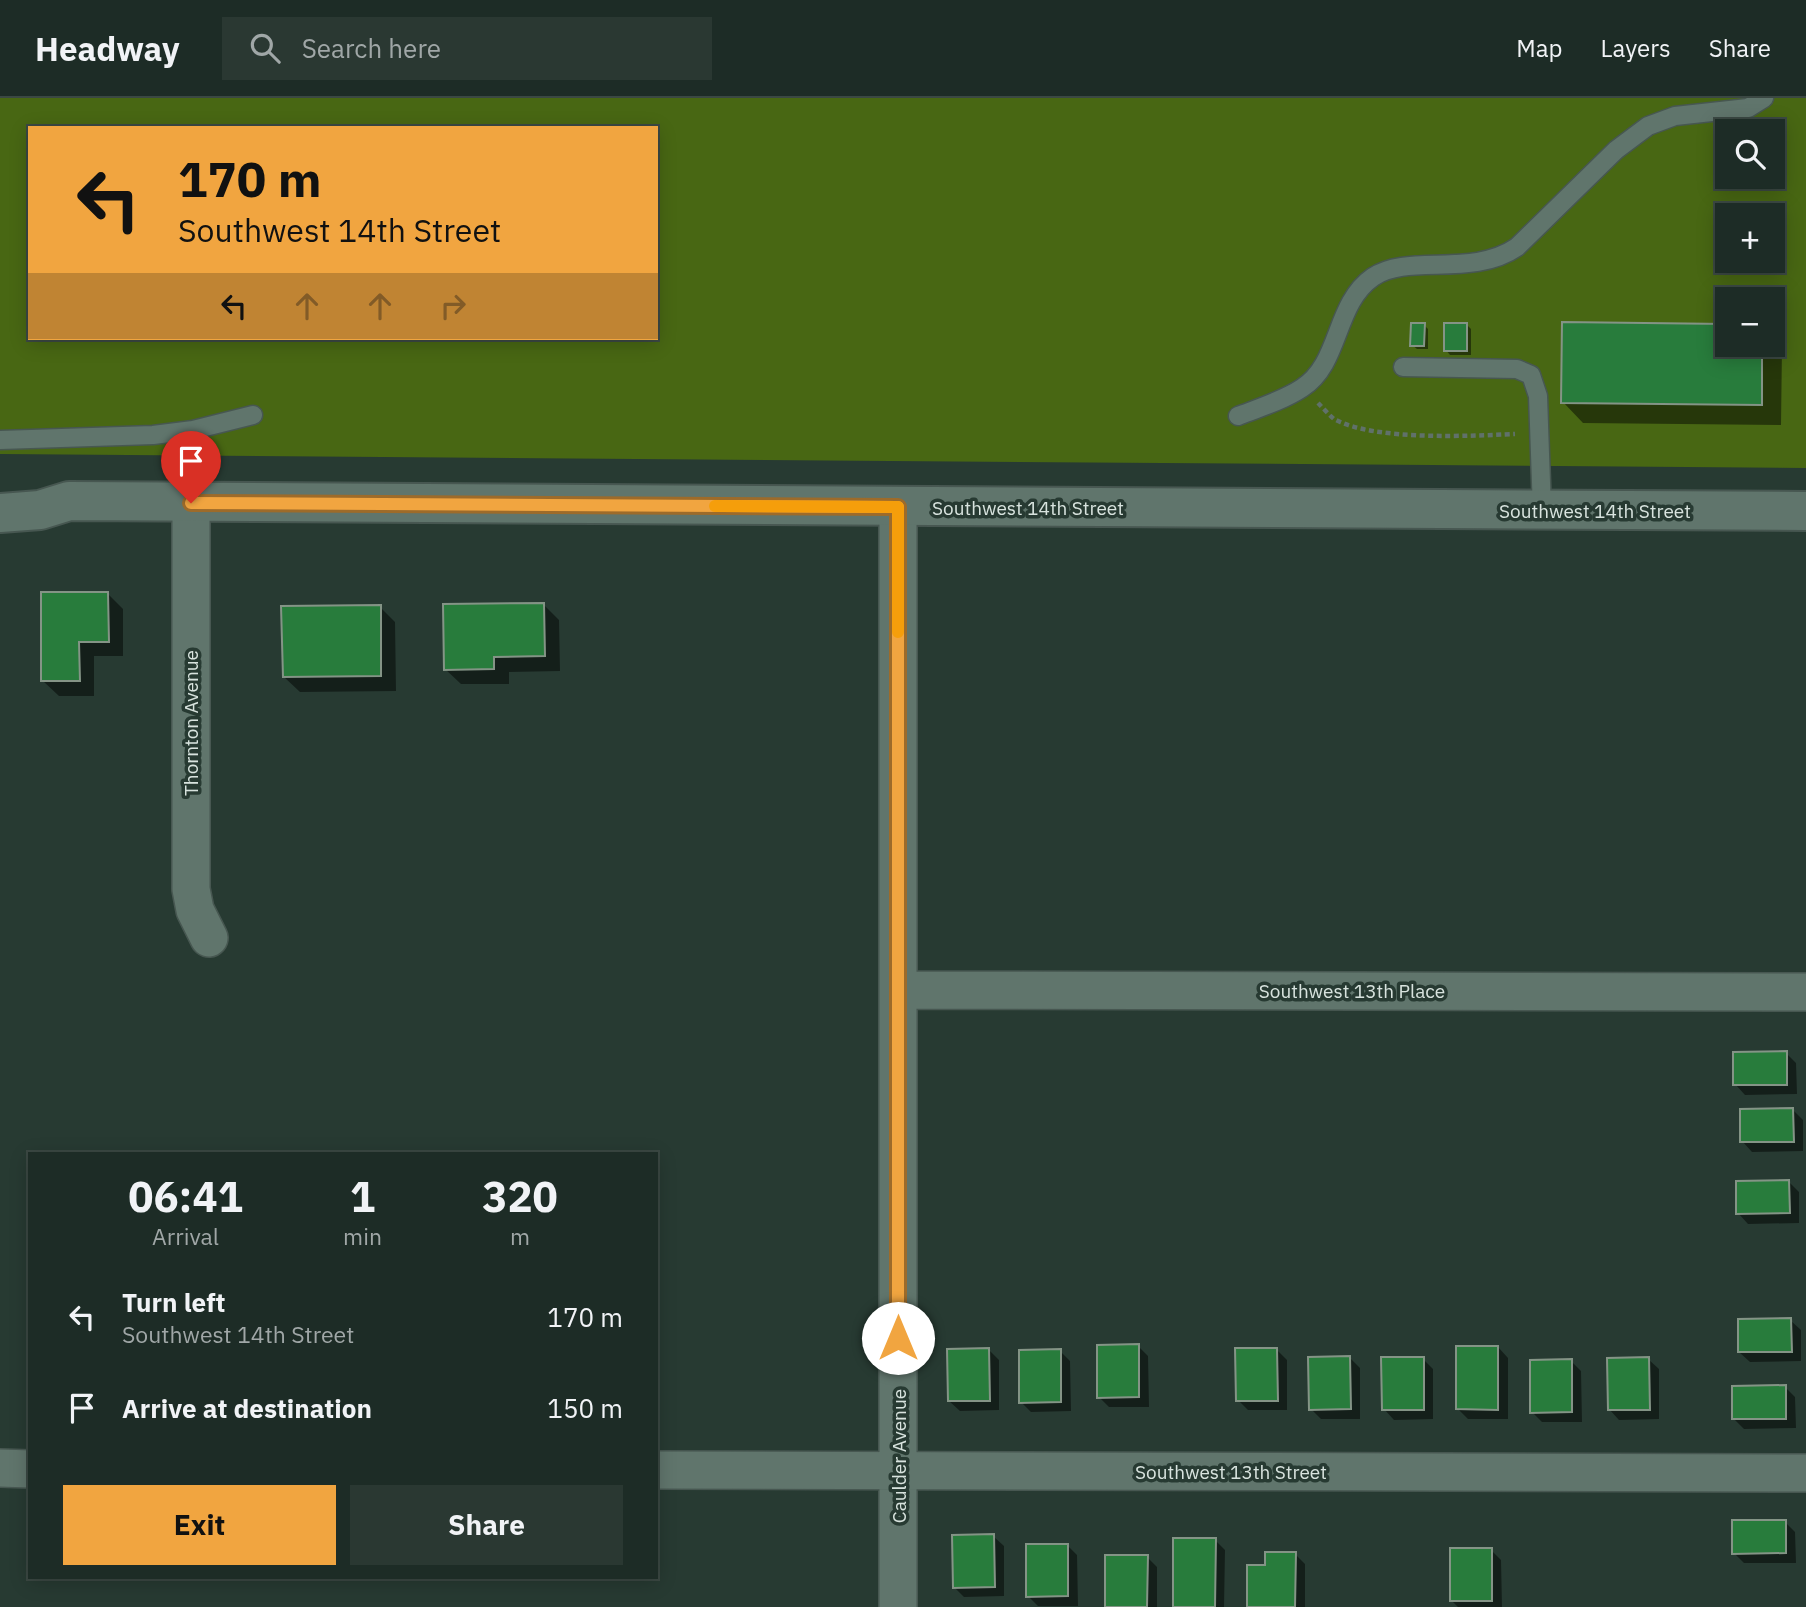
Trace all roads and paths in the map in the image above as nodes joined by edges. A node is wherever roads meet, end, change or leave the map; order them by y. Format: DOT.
graph roads {
  1 [pos="1765,98"];
  2 [pos="1403,367"];
  3 [pos="1303,388"];
  4 [pos="253,415"];
  5 [pos="1238,416"];
  6 [pos="1526,433"];
  7 [pos="0,440"];
  8 [pos="0,486"];
  9 [pos="69,501"];
  10 [pos="191,503"];
  11 [pos="898,507"];
  12 [pos="1542,511"];
  13 [pos="1806,511"];
  14 [pos="0,513"];
  15 [pos="209,938"];
  16 [pos="898,990"];
  17 [pos="1806,992"];
  18 [pos="0,1468"];
  19 [pos="28,1469"];
  20 [pos="658,1470"];
  21 [pos="899,1471"];
  22 [pos="1806,1473"];
  23 [pos="898,1607"];
  1 -- 3 [label="lane"];
  2 -- 12 [label="lane"];
  3 -- 5 [label="lane"];
  3 -- 6 [label="path"];
  4 -- 7 [label="lane"];
  8 -- 9 [label="street"];
  9 -- 10 [label="street, Southwest 14th Street"];
  9 -- 14 [label="street, Southwest 14th Street"];
  10 -- 11 [label="street, Southwest 14th Street"];
  10 -- 15 [label="street, Thornton Avenue"];
  11 -- 12 [label="street, Southwest 14th Street"];
  11 -- 16 [label="street, Caulder Avenue"];
  12 -- 13 [label="street, Southwest 14th Street"];
  16 -- 17 [label="street, Southwest 13th Place"];
  16 -- 21 [label="street, Caulder Avenue"];
  18 -- 19 [label="street"];
  20 -- 21 [label="street, Southwest 13th Street"];
  21 -- 22 [label="street, Southwest 13th Street"];
  21 -- 23 [label="street, Caulder Avenue"];
}
